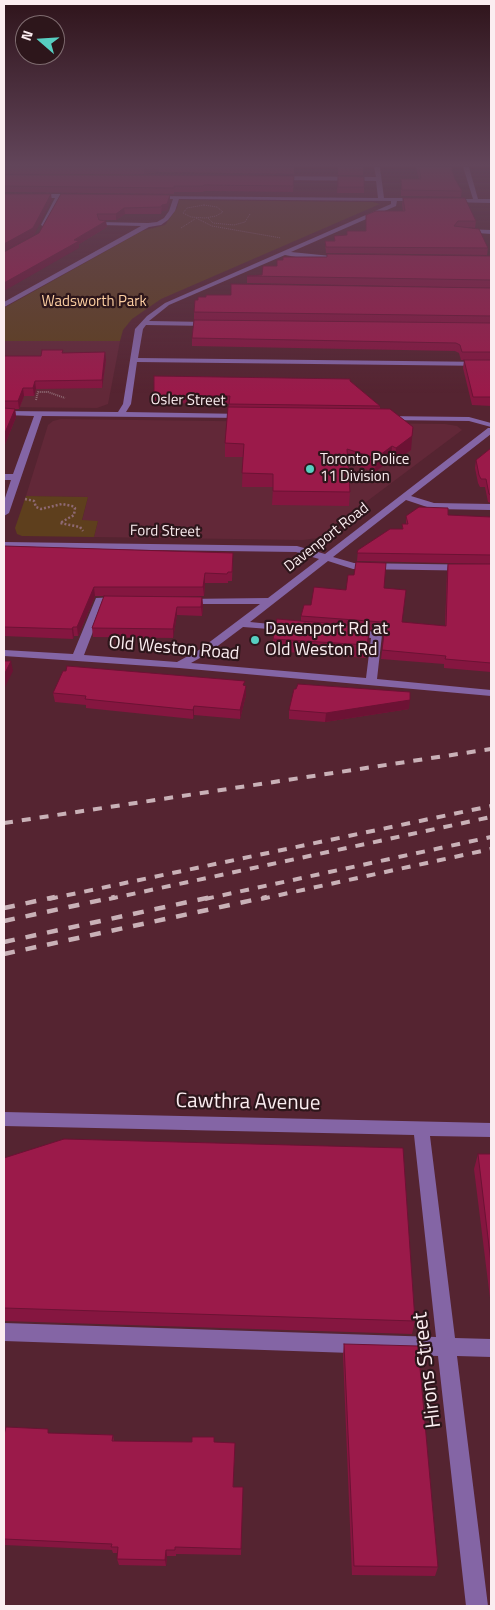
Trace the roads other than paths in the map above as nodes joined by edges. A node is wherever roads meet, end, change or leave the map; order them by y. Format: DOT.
graph roads {
  1 [pos="117,242"];
  2 [pos="310,242"];
  3 [pos="286,253"];
  4 [pos="336,258"];
  5 [pos="211,285"];
  6 [pos="230,287"];
  7 [pos="4,305"];
  8 [pos="144,323"];
  9 [pos="219,324"];
  10 [pos="134,360"];
  11 [pos="491,364"];
  12 [pos="4,413"];
  13 [pos="39,413"];
  14 [pos="122,414"];
  15 [pos="251,416"];
  16 [pos="380,418"];
  17 [pos="491,425"];
  18 [pos="491,430"];
  19 [pos="4,477"];
  20 [pos="17,477"];
  21 [pos="405,497"];
  22 [pos="491,507"];
  23 [pos="4,513"];
  24 [pos="4,545"];
  25 [pos="325,559"];
  26 [pos="491,568"];
  27 [pos="128,600"];
  28 [pos="175,600"];
  29 [pos="271,601"];
  30 [pos="241,624"];
  31 [pos="302,630"];
  32 [pos="340,632"];
  33 [pos="4,653"];
  34 [pos="77,658"];
  35 [pos="179,666"];
  36 [pos="372,683"];
  37 [pos="491,693"];
  38 [pos="4,1119"];
  39 [pos="421,1128"];
  40 [pos="491,1130"];
  41 [pos="4,1332"];
  42 [pos="448,1346"];
  43 [pos="491,1348"];
  44 [pos="477,1606"];
  1 -- 7 [label="street"];
  2 -- 3 [label="street"];
  3 -- 4 [label="street"];
  3 -- 5 [label="street"];
  5 -- 6 [label="street"];
  5 -- 8 [label="street"];
  8 -- 9 [label="street"];
  8 -- 10 [label="street"];
  10 -- 11 [label="street"];
  10 -- 14 [label="street"];
  12 -- 13 [label="street, Osler Street"];
  13 -- 14 [label="street, Osler Street"];
  13 -- 20 [label="street"];
  14 -- 15 [label="street, Osler Street"];
  16 -- 17 [label="street"];
  18 -- 21 [label="street, Davenport Road"];
  19 -- 20 [label="street"];
  20 -- 23 [label="street"];
  21 -- 22 [label="street"];
  21 -- 25 [label="street, Davenport Road"];
  24 -- 25 [label="street, Ford Street"];
  25 -- 26 [label="street, Ford Street"];
  25 -- 29 [label="street, Davenport Road"];
  27 -- 34 [label="street"];
  28 -- 29 [label="street"];
  29 -- 30 [label="street, Davenport Road"];
  30 -- 31 [label="street"];
  30 -- 35 [label="street, Davenport Road"];
  32 -- 36 [label="street"];
  33 -- 34 [label="street, Old Weston Road"];
  34 -- 35 [label="street, Old Weston Road"];
  35 -- 36 [label="street, Old Weston Road"];
  36 -- 37 [label="street, Old Weston Road"];
  38 -- 39 [label="street, Cawthra Avenue"];
  39 -- 40 [label="street, Cawthra Avenue"];
  39 -- 42 [label="street, Hirons Street"];
  41 -- 42 [label="street"];
  42 -- 43 [label="street"];
  42 -- 44 [label="street, Hirons Street"];
}
